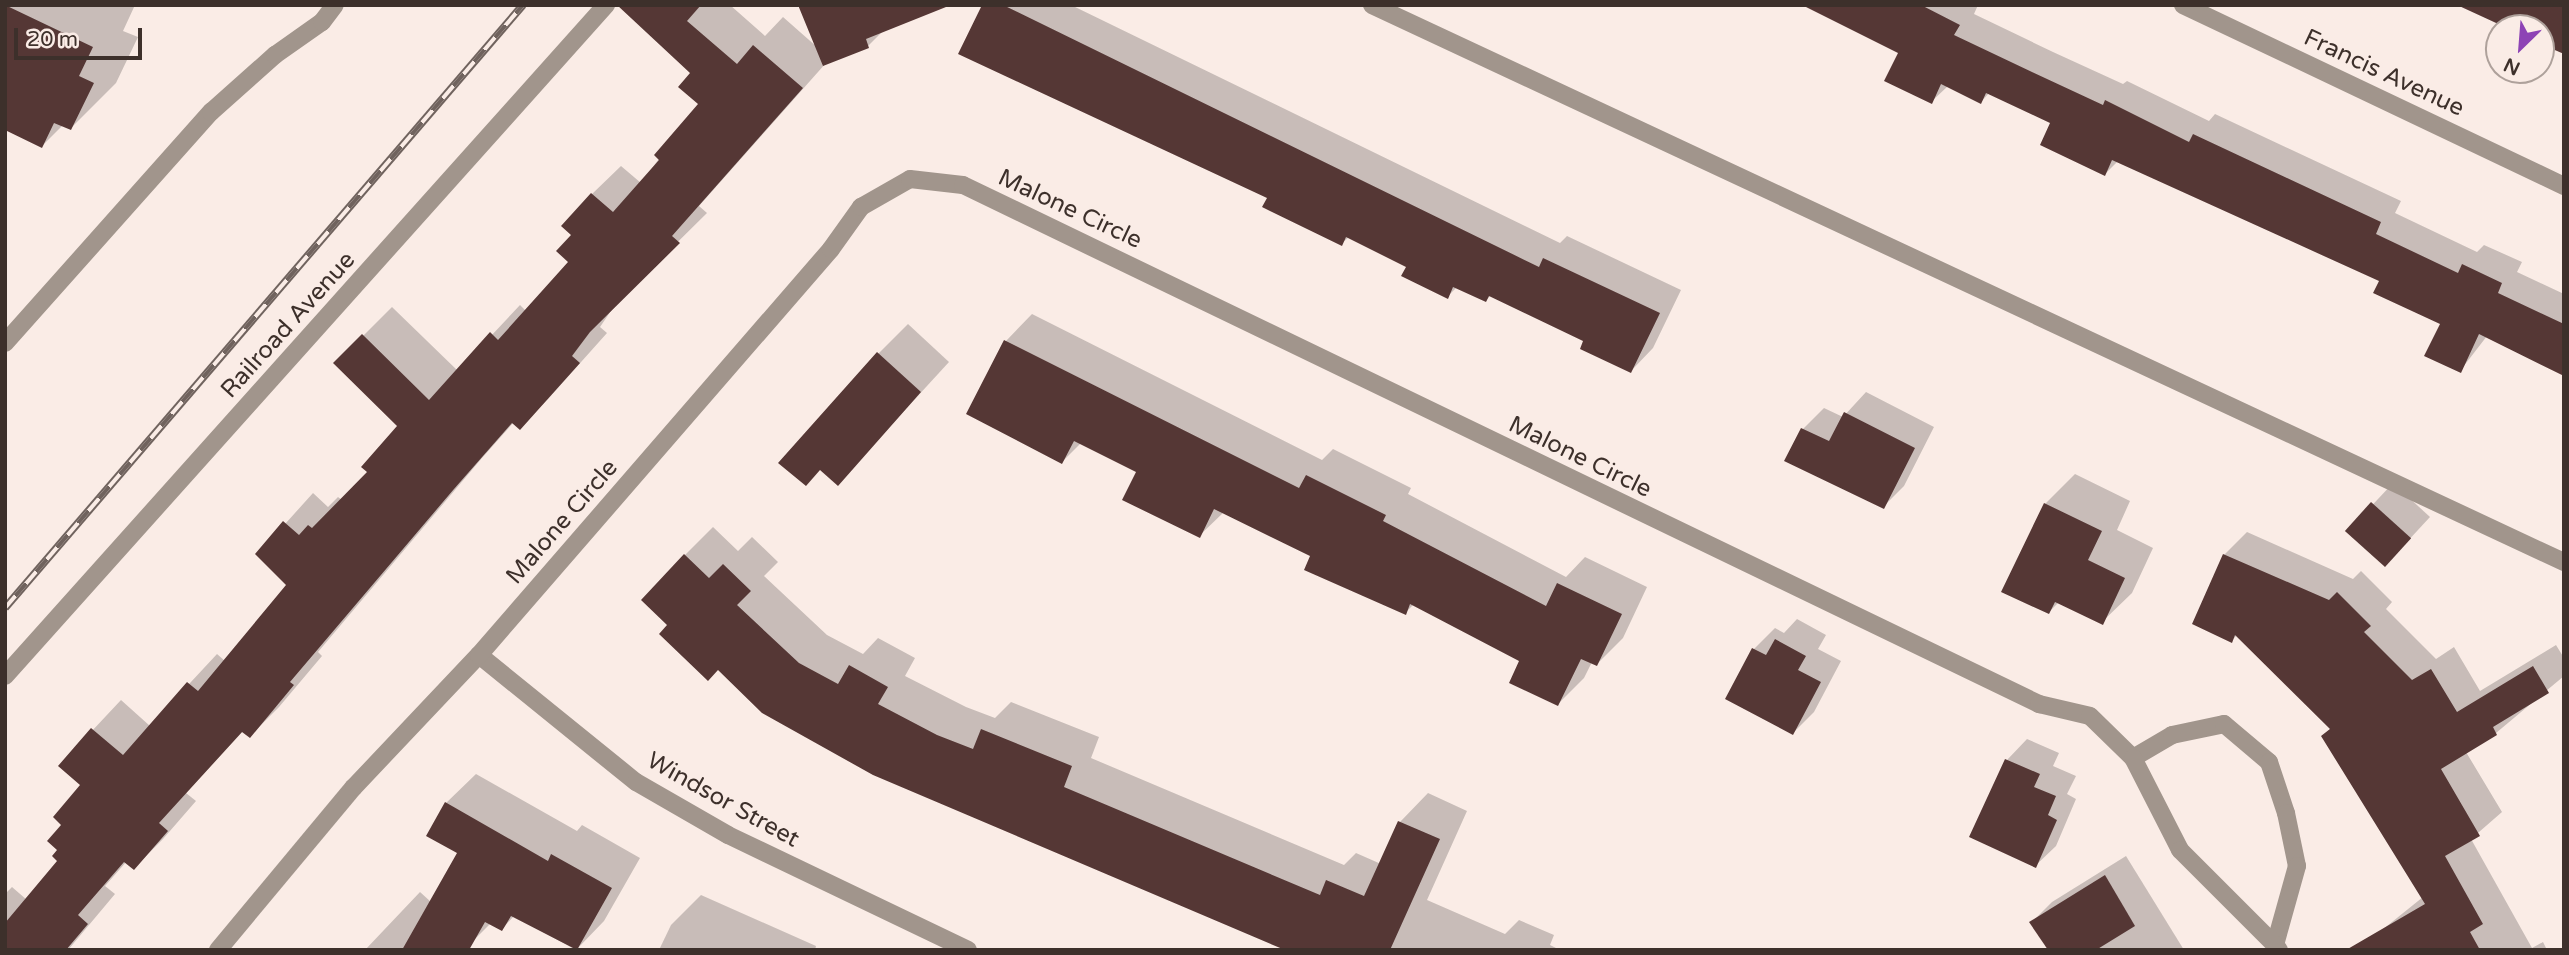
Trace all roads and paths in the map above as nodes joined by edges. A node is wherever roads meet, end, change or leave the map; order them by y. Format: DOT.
graph roads {
  1 [pos="335,5"];
  2 [pos="606,5"];
  3 [pos="1372,5"];
  4 [pos="2183,5"];
  5 [pos="2564,186"];
  6 [pos="5,343"];
  7 [pos="2564,562"];
  8 [pos="479,655"];
  9 [pos="5,676"];
  10 [pos="2133,758"];
  11 [pos="2277,947"];
  12 [pos="218,950"];
  13 [pos="968,950"];
  1 -- 6 [label="street"];
  2 -- 9 [label="street, Railroad Avenue"];
  3 -- 7 [label="street"];
  4 -- 5 [label="street, Francis Avenue"];
  8 -- 10 [label="street, Malone Circle"];
  8 -- 12 [label="street, Malone Circle"];
  8 -- 13 [label="street, Windsor Street"];
  10 -- 11 [label="street, Malone Circle"];
  10 -- 11 [label="street, Malone Circle"];
}
